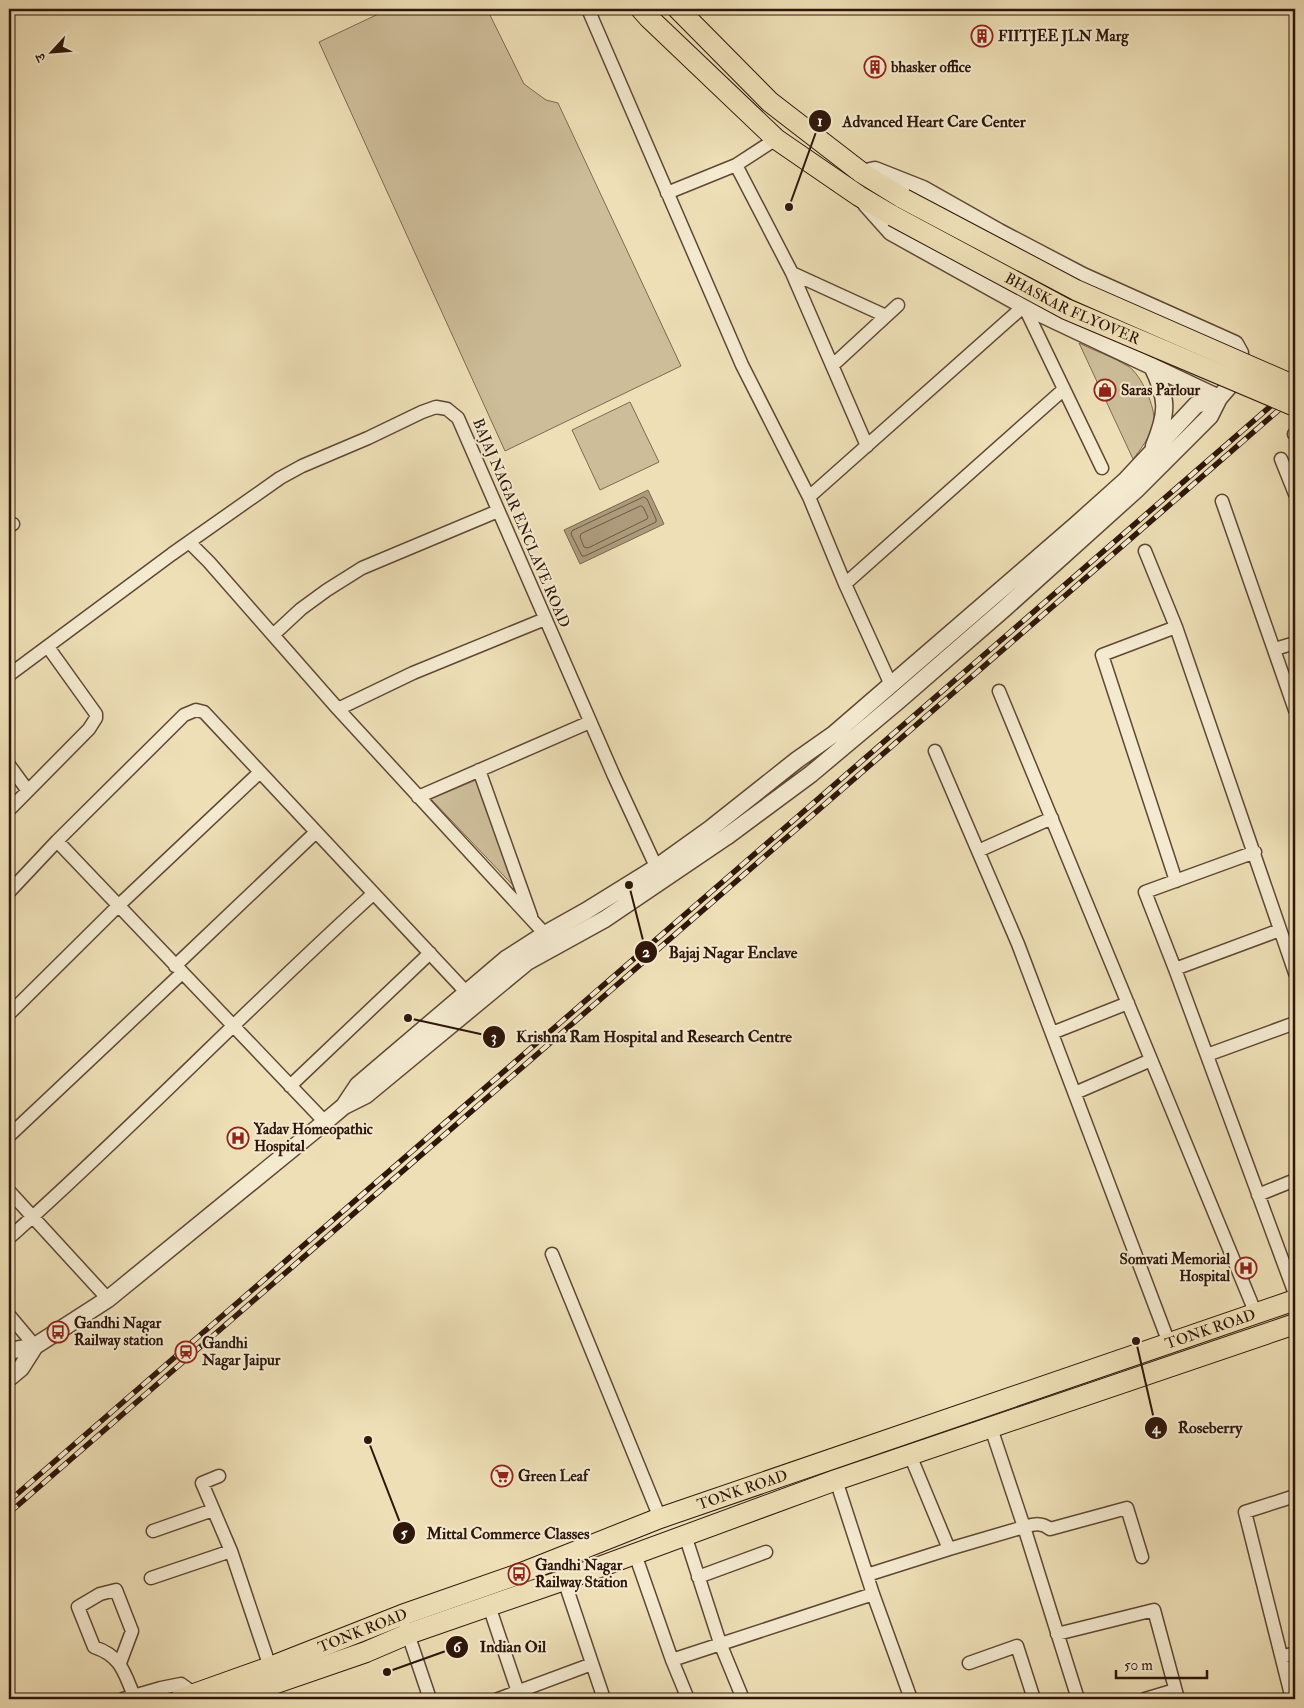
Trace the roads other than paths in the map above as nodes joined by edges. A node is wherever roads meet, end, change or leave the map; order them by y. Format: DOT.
graph roads {
  1 [pos="588,9"];
  2 [pos="641,9"];
  3 [pos="678,9"];
  4 [pos="776,139"];
  5 [pos="736,165"];
  6 [pos="862,173"];
  7 [pos="667,193"];
  8 [pos="859,196"];
  9 [pos="792,273"];
  10 [pos="898,305"];
  11 [pos="1024,306"];
  12 [pos="886,316"];
  13 [pos="832,365"];
  14 [pos="1152,366"];
  15 [pos="1295,386"];
  16 [pos="1063,390"];
  17 [pos="1219,398"];
  18 [pos="1295,406"];
  19 [pos="867,446"];
  20 [pos="1151,453"];
  21 [pos="1281,459"];
  22 [pos="1102,468"];
  23 [pos="1295,494"];
  24 [pos="809,497"];
  25 [pos="1222,501"];
  26 [pos="498,511"];
  27 [pos="189,542"];
  28 [pos="1146,551"];
  29 [pos="845,584"];
  30 [pos="545,619"];
  31 [pos="1176,627"];
  32 [pos="273,635"];
  33 [pos="1295,643"];
  34 [pos="48,647"];
  35 [pos="1275,650"];
  36 [pos="9,675"];
  37 [pos="891,685"];
  38 [pos="999,691"];
  39 [pos="338,709"];
  40 [pos="1295,710"];
  41 [pos="590,722"];
  42 [pos="935,751"];
  43 [pos="9,765"];
  44 [pos="480,770"];
  45 [pos="260,772"];
  46 [pos="28,791"];
  47 [pos="418,797"];
  48 [pos="9,810"];
  49 [pos="1052,818"];
  50 [pos="316,832"];
  51 [pos="57,841"];
  52 [pos="978,851"];
  53 [pos="1255,852"];
  54 [pos="660,874"];
  55 [pos="1176,881"];
  56 [pos="9,892"];
  57 [pos="373,894"];
  58 [pos="118,906"];
  59 [pos="539,928"];
  60 [pos="1280,930"];
  61 [pos="430,953"];
  62 [pos="1175,969"];
  63 [pos="178,970"];
  64 [pos="1295,973"];
  65 [pos="467,993"];
  66 [pos="1128,1003"];
  67 [pos="9,1014"];
  68 [pos="1295,1023"];
  69 [pos="233,1027"];
  70 [pos="1052,1033"];
  71 [pos="1207,1055"];
  72 [pos="1151,1060"];
  73 [pos="290,1086"];
  74 [pos="1074,1093"];
  75 [pos="344,1106"];
  76 [pos="325,1122"];
  77 [pos="9,1136"];
  78 [pos="1295,1180"];
  79 [pos="9,1191"];
  80 [pos="1258,1195"];
  81 [pos="32,1217"];
  82 [pos="9,1238"];
  83 [pos="552,1254"];
  84 [pos="1295,1294"];
  85 [pos="108,1299"];
  86 [pos="1295,1300"];
  87 [pos="1256,1314"];
  88 [pos="9,1315"];
  89 [pos="1295,1324"];
  90 [pos="1170,1344"];
  91 [pos="35,1346"];
  92 [pos="9,1351"];
  93 [pos="9,1378"];
  94 [pos="991,1428"];
  95 [pos="910,1455"];
  96 [pos="219,1476"];
  97 [pos="836,1480"];
  98 [pos="1295,1496"];
  99 [pos="213,1510"];
  100 [pos="660,1518"];
  101 [pos="1024,1528"];
  102 [pos="153,1531"];
  103 [pos="685,1535"];
  104 [pos="949,1549"];
  105 [pos="231,1551"];
  106 [pos="766,1552"];
  107 [pos="634,1554"];
  108 [pos="1142,1557"];
  109 [pos="867,1575"];
  110 [pos="698,1577"];
  111 [pos="151,1578"];
  112 [pos="564,1580"];
  113 [pos="873,1594"];
  114 [pos="489,1606"];
  115 [pos="402,1615"];
  116 [pos="408,1634"];
  117 [pos="1057,1634"];
  118 [pos="720,1643"];
  119 [pos="1295,1653"];
  120 [pos="1282,1657"];
  121 [pos="672,1660"];
  122 [pos="969,1662"];
  123 [pos="120,1663"];
  124 [pos="592,1664"];
  125 [pos="270,1667"];
  126 [pos="518,1692"];
  127 [pos="267,1693"];
  128 [pos="1176,1695"];
  129 [pos="188,1697"];
  130 [pos="128,1698"];
  131 [pos="230,1699"];
  132 [pos="430,1699"];
  133 [pos="498,1699"];
  134 [pos="604,1699"];
  135 [pos="688,1699"];
  136 [pos="743,1699"];
  137 [pos="911,1699"];
  138 [pos="1034,1699"];
  139 [pos="1078,1699"];
  140 [pos="1145,1699"];
  141 [pos="1292,1699"];
  1 -- 7 [label="street"];
  2 -- 4 [label="main road, BHASKAR FLYOVER"];
  3 -- 6 [label="main road, BHASKAR FLYOVER"];
  4 -- 5 [label="street"];
  4 -- 8 [label="main road, BHASKAR FLYOVER"];
  5 -- 7 [label="street"];
  5 -- 9 [label="street"];
  6 -- 15 [label="main road, BHASKAR FLYOVER, bridge"];
  6 -- 17 [label="street"];
  7 -- 24 [label="street"];
  8 -- 11 [label="street"];
  8 -- 18 [label="main road, BHASKAR FLYOVER, bridge"];
  9 -- 12 [label="street"];
  9 -- 13 [label="street"];
  10 -- 12 [label="street"];
  11 -- 14 [label="street"];
  11 -- 16 [label="street"];
  11 -- 19 [label="street"];
  12 -- 13 [label="street"];
  13 -- 19 [label="street"];
  14 -- 17 [label="street"];
  14 -- 20 [label="street"];
  16 -- 22 [label="street"];
  16 -- 29 [label="street"];
  17 -- 20 [label="street"];
  17 -- 54 [label="street"];
  19 -- 24 [label="street"];
  20 -- 37 [label="street"];
  21 -- 23 [label="street"];
  24 -- 29 [label="street"];
  25 -- 35 [label="street"];
  26 -- 27 [label="street, BAJAJ NAGAR ENCLAVE ROAD"];
  26 -- 30 [label="street, BAJAJ NAGAR ENCLAVE ROAD"];
  26 -- 32 [label="street"];
  27 -- 32 [label="street"];
  27 -- 34 [label="street, BAJAJ NAGAR ENCLAVE ROAD"];
  28 -- 31 [label="street"];
  29 -- 37 [label="street"];
  30 -- 39 [label="street"];
  30 -- 41 [label="street, BAJAJ NAGAR ENCLAVE ROAD"];
  31 -- 53 [label="street"];
  31 -- 55 [label="street"];
  32 -- 39 [label="street"];
  33 -- 35 [label="street"];
  34 -- 36 [label="street, BAJAJ NAGAR ENCLAVE ROAD"];
  34 -- 46 [label="street"];
  35 -- 40 [label="street"];
  37 -- 54 [label="street"];
  38 -- 49 [label="street"];
  39 -- 47 [label="street"];
  41 -- 44 [label="street"];
  41 -- 54 [label="street, BAJAJ NAGAR ENCLAVE ROAD"];
  42 -- 52 [label="street"];
  43 -- 46 [label="street"];
  44 -- 47 [label="street"];
  44 -- 59 [label="street"];
  45 -- 50 [label="street"];
  45 -- 51 [label="street"];
  45 -- 58 [label="street"];
  46 -- 48 [label="street"];
  47 -- 59 [label="street"];
  49 -- 52 [label="street"];
  49 -- 66 [label="street"];
  50 -- 57 [label="street"];
  50 -- 63 [label="street"];
  51 -- 56 [label="street"];
  51 -- 58 [label="street"];
  52 -- 70 [label="street"];
  53 -- 55 [label="street"];
  53 -- 60 [label="street"];
  54 -- 59 [label="street"];
  54 -- 75 [label="street"];
  55 -- 62 [label="street"];
  57 -- 61 [label="street"];
  57 -- 69 [label="street"];
  58 -- 63 [label="street"];
  58 -- 67 [label="street"];
  59 -- 65 [label="street"];
  60 -- 62 [label="street"];
  60 -- 64 [label="street"];
  61 -- 65 [label="street"];
  61 -- 73 [label="street"];
  62 -- 71 [label="street"];
  63 -- 69 [label="street"];
  63 -- 77 [label="street"];
  65 -- 75 [label="street"];
  66 -- 70 [label="street"];
  66 -- 72 [label="street"];
  68 -- 71 [label="street"];
  69 -- 73 [label="street"];
  69 -- 81 [label="street"];
  70 -- 74 [label="street"];
  71 -- 80 [label="street"];
  72 -- 74 [label="street"];
  72 -- 87 [label="street"];
  73 -- 76 [label="street"];
  74 -- 90 [label="street"];
  75 -- 76 [label="street"];
  76 -- 85 [label="street"];
  78 -- 80 [label="street"];
  79 -- 81 [label="street"];
  80 -- 84 [label="street"];
  81 -- 82 [label="street"];
  81 -- 85 [label="street"];
  83 -- 100 [label="street"];
  85 -- 91 [label="street"];
  86 -- 87 [label="main road, TONK ROAD"];
  87 -- 90 [label="main road, TONK ROAD"];
  88 -- 91 [label="street"];
  89 -- 94 [label="main road, TONK ROAD"];
  90 -- 100 [label="main road, TONK ROAD"];
  91 -- 92 [label="street"];
  91 -- 93 [label="street"];
  94 -- 95 [label="main road, TONK ROAD"];
  94 -- 101 [label="street"];
  95 -- 97 [label="main road, TONK ROAD"];
  95 -- 104 [label="street"];
  96 -- 99 [label="street"];
  97 -- 103 [label="main road, TONK ROAD"];
  97 -- 109 [label="street"];
  98 -- 120 [label="street"];
  99 -- 102 [label="street"];
  99 -- 105 [label="street"];
  100 -- 115 [label="main road, TONK ROAD"];
  101 -- 104 [label="street"];
  101 -- 108 [label="street"];
  101 -- 117 [label="street"];
  103 -- 107 [label="main road, TONK ROAD"];
  103 -- 110 [label="street"];
  104 -- 109 [label="street"];
  105 -- 111 [label="street"];
  105 -- 125 [label="street"];
  106 -- 110 [label="street"];
  107 -- 112 [label="main road, TONK ROAD"];
  107 -- 121 [label="street"];
  109 -- 113 [label="street"];
  110 -- 118 [label="street"];
  112 -- 114 [label="main road, TONK ROAD"];
  112 -- 124 [label="street"];
  113 -- 118 [label="street"];
  113 -- 137 [label="street"];
  114 -- 116 [label="main road, TONK ROAD"];
  114 -- 126 [label="street"];
  115 -- 116 [label="street"];
  115 -- 125 [label="main road, TONK ROAD"];
  116 -- 127 [label="main road, TONK ROAD"];
  116 -- 132 [label="street"];
  117 -- 128 [label="street"];
  117 -- 139 [label="street"];
  118 -- 121 [label="street"];
  118 -- 136 [label="street"];
  119 -- 120 [label="street"];
  120 -- 141 [label="street"];
  121 -- 135 [label="street"];
  122 -- 138 [label="street"];
  123 -- 123 [label="street"];
  123 -- 130 [label="street"];
  124 -- 126 [label="street"];
  124 -- 134 [label="street"];
  125 -- 129 [label="main road, TONK ROAD"];
  126 -- 133 [label="street"];
  127 -- 131 [label="main road, TONK ROAD"];
  128 -- 140 [label="street"];
  129 -- 130 [label="street"];
}
